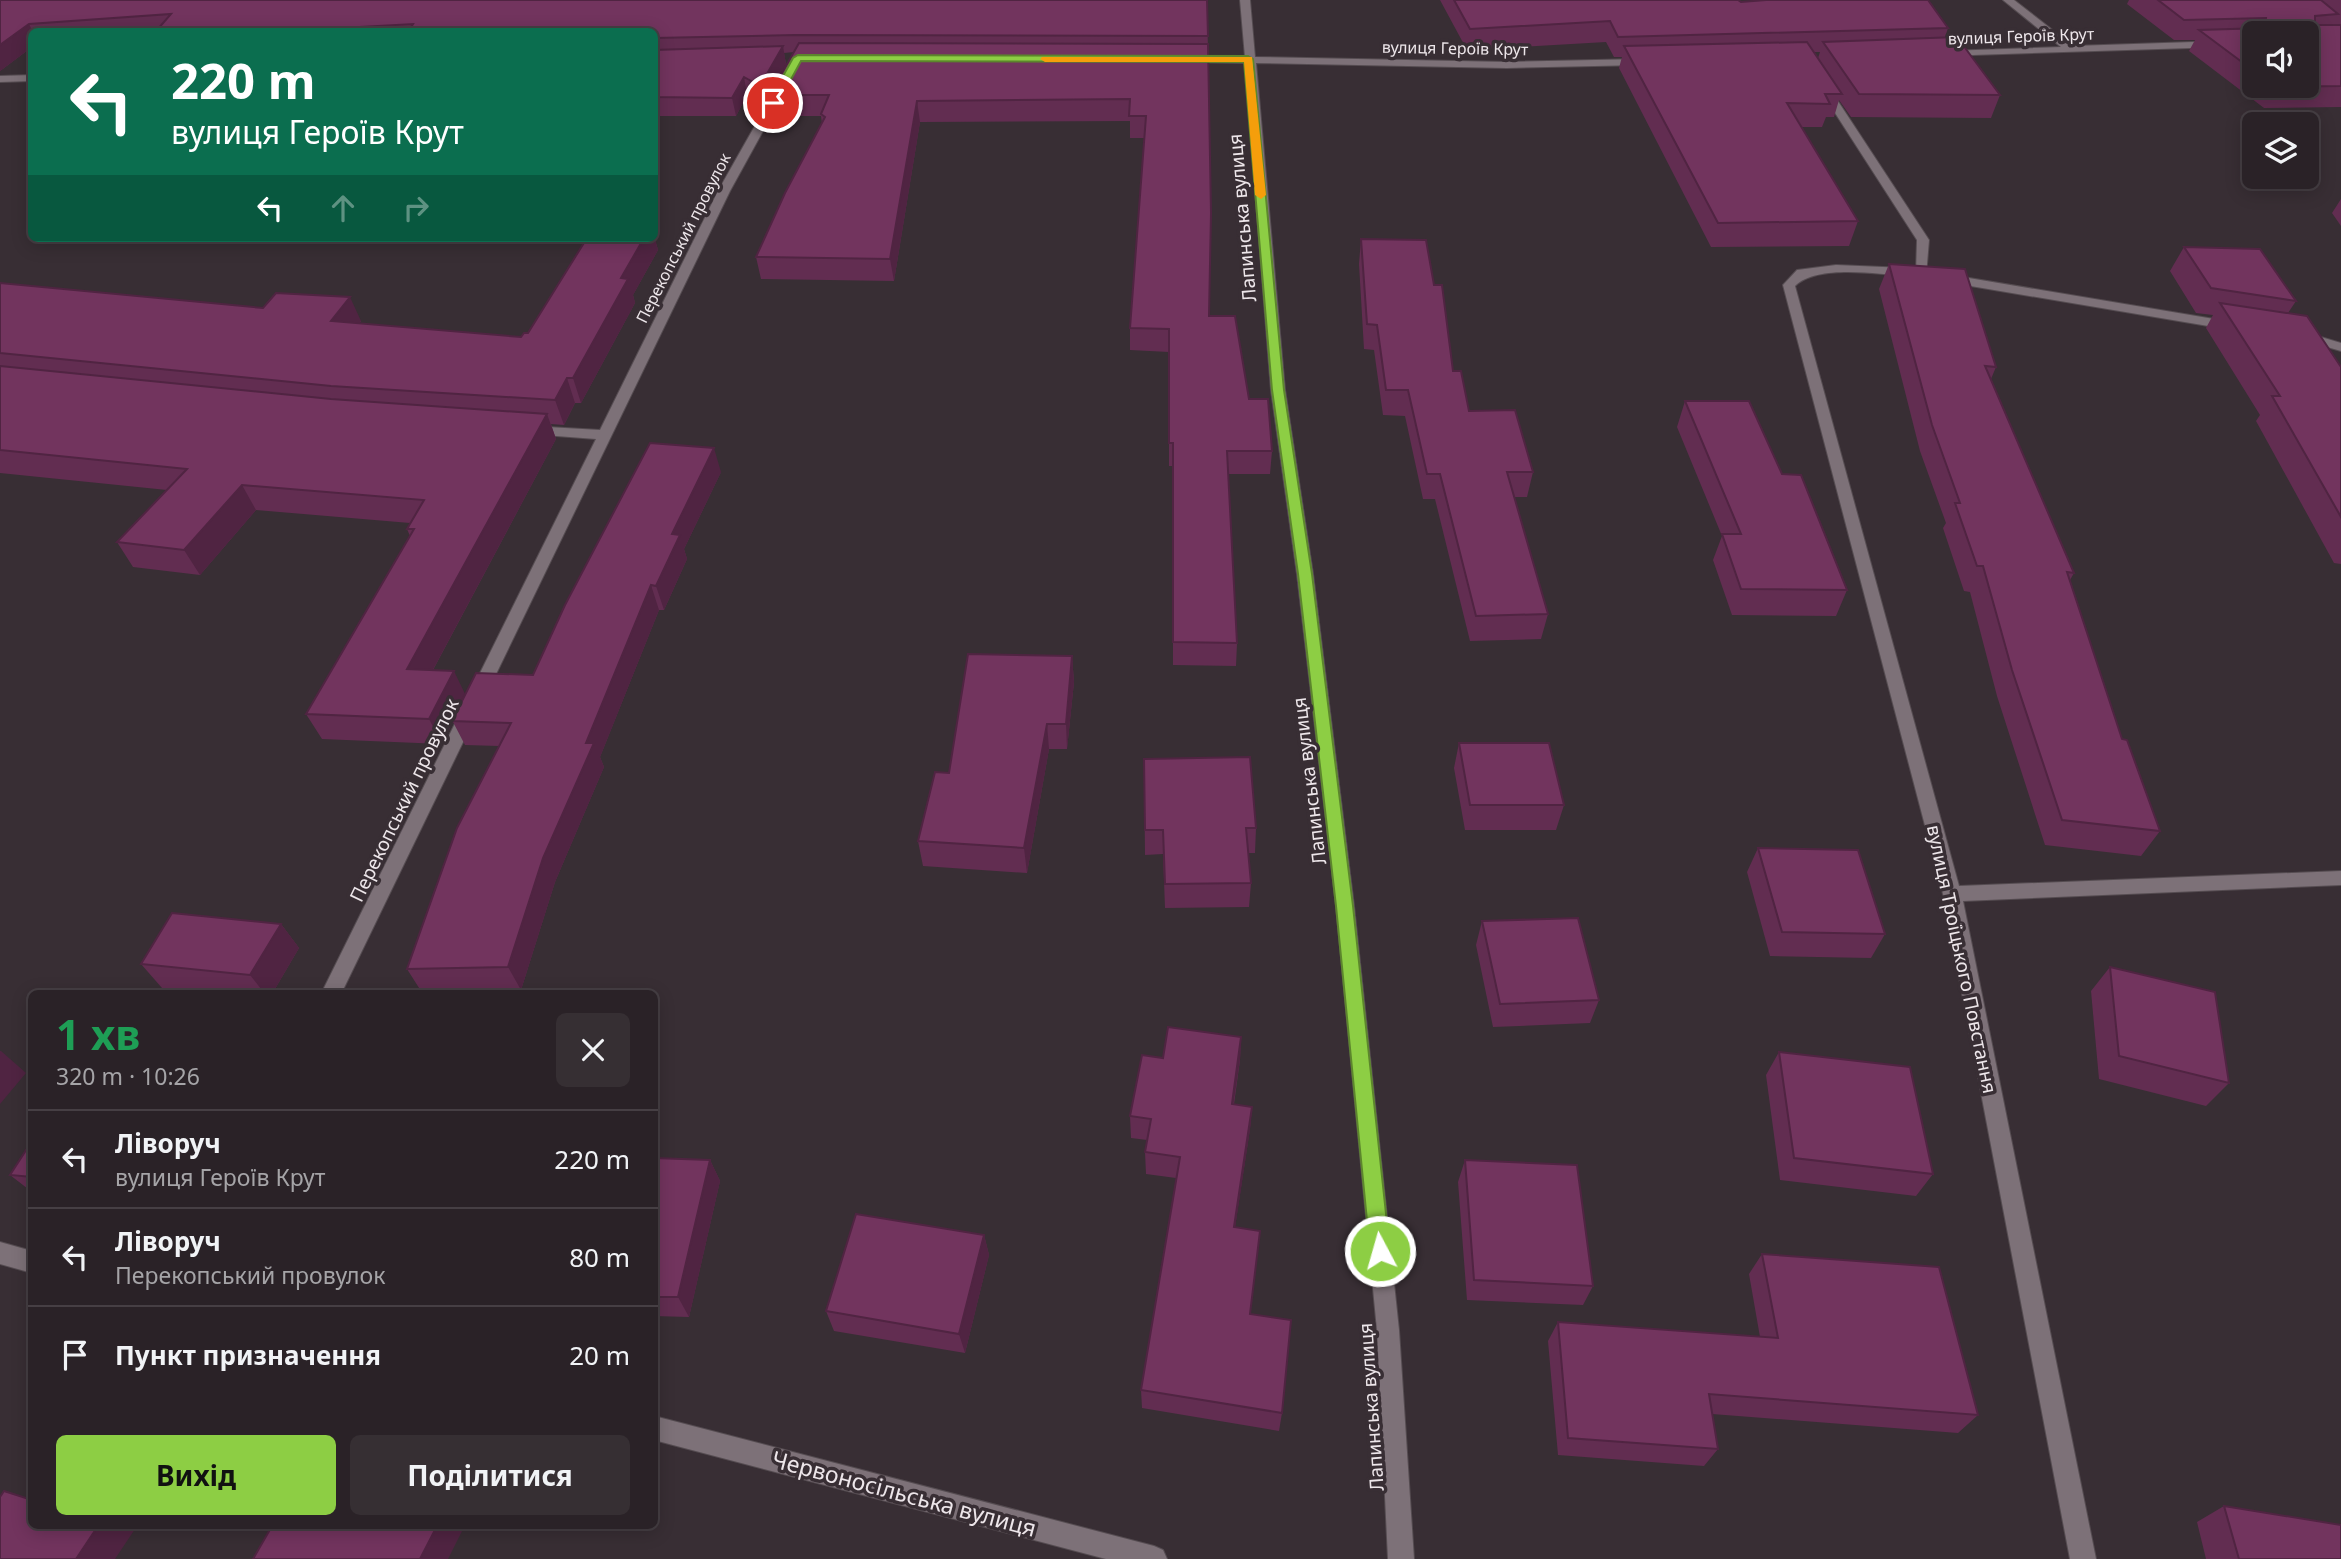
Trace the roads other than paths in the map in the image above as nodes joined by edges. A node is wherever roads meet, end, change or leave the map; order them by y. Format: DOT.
graph roads {
  1 [pos="1245,0"];
  2 [pos="2008,0"];
  3 [pos="2242,43"];
  4 [pos="2071,50"];
  5 [pos="1938,54"];
  6 [pos="1180,59"];
  7 [pos="1248,59"];
  8 [pos="1656,62"];
  9 [pos="791,70"];
  10 [pos="28,78"];
  11 [pos="0,79"];
  12 [pos="1819,82"];
  13 [pos="1922,273"];
  14 [pos="2251,329"];
  15 [pos="2288,333"];
  16 [pos="2341,347"];
  17 [pos="509,429"];
  18 [pos="605,435"];
  19 [pos="2341,878"];
  20 [pos="1952,894"];
  21 [pos="333,990"];
  22 [pos="0,1253"];
  23 [pos="28,1261"];
  24 [pos="658,1430"];
  25 [pos="1154,1559"];
  26 [pos="1401,1559"];
  27 [pos="2083,1559"];
  1 -- 7 [label="street, Лапинська вулиця"];
  2 -- 4 [label="street"];
  3 -- 4 [label="street, вулиця Героїв Крут"];
  4 -- 5 [label="street, вулиця Героїв Крут"];
  6 -- 7 [label="street, вулиця Героїв Крут"];
  7 -- 8 [label="street, вулиця Героїв Крут"];
  7 -- 26 [label="street, Лапинська вулиця"];
  9 -- 18 [label="street, Перекопський провулок"];
  10 -- 11 [label="street"];
  12 -- 13 [label="street"];
  13 -- 14 [label="street"];
  13 -- 20 [label="street, вулиця Троїцького Повстання"];
  15 -- 16 [label="street"];
  17 -- 18 [label="street"];
  18 -- 21 [label="street, Перекопський провулок"];
  19 -- 20 [label="street"];
  20 -- 27 [label="street, вулиця Троїцького Повстання"];
  22 -- 23 [label="street"];
  24 -- 25 [label="street, Червоносільська вулиця"];
}
